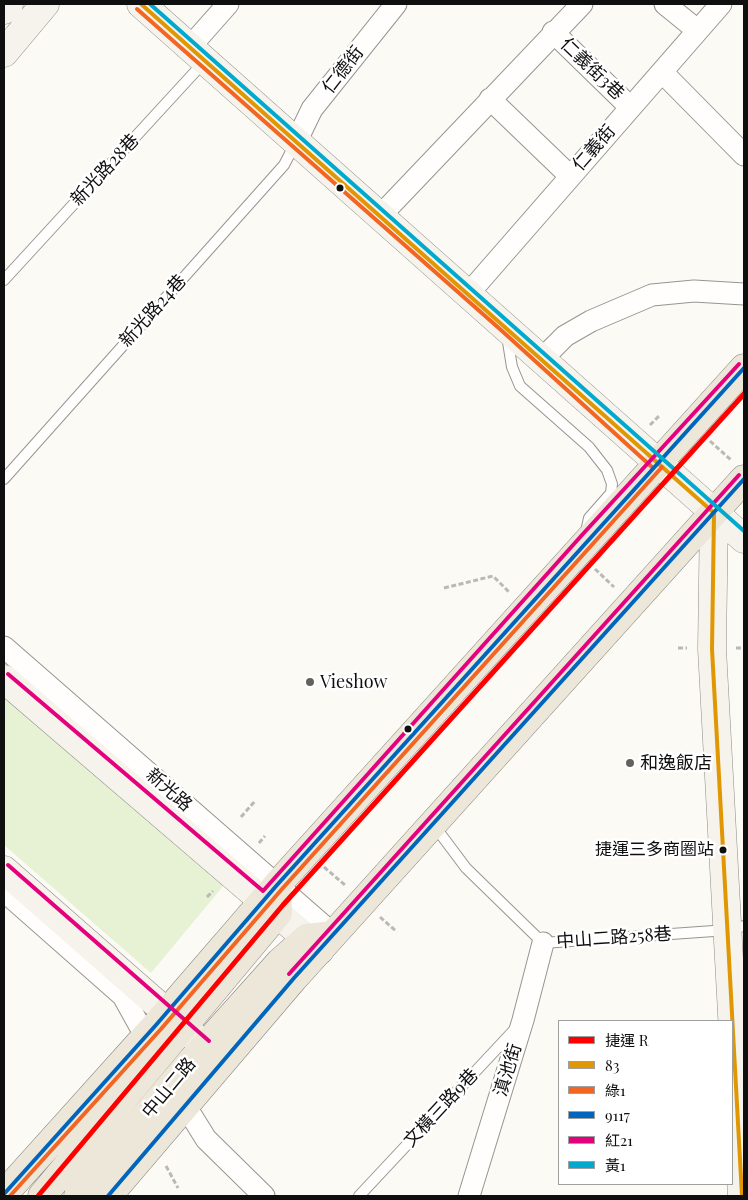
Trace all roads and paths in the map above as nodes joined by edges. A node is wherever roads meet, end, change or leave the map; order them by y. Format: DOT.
graph roads {
  1 [pos="9,4"];
  2 [pos="46,4"];
  3 [pos="141,4"];
  4 [pos="228,4"];
  5 [pos="396,4"];
  6 [pos="582,4"];
  7 [pos="665,4"];
  8 [pos="721,4"];
  9 [pos="4,10"];
  10 [pos="698,30"];
  11 [pos="553,32"];
  12 [pos="4,53"];
  13 [pos="198,54"];
  14 [pos="662,72"];
  15 [pos="490,99"];
  16 [pos="630,107"];
  17 [pos="297,140"];
  18 [pos="744,156"];
  19 [pos="570,176"];
  20 [pos="381,215"];
  21 [pos="4,280"];
  22 [pos="469,293"];
  23 [pos="744,294"];
  24 [pos="505,325"];
  25 [pos="542,359"];
  26 [pos="744,368"];
  27 [pos="692,424"];
  28 [pos="657,463"];
  29 [pos="741,473"];
  30 [pos="4,479"];
  31 [pos="714,513"];
  32 [pos="744,539"];
  33 [pos="582,546"];
  34 [pos="444,588"];
  35 [pos="514,596"];
  36 [pos="631,604"];
  37 [pos="4,647"];
  38 [pos="4,679"];
  39 [pos="255,801"];
  40 [pos="241,817"];
  41 [pos="432,824"];
  42 [pos="4,870"];
  43 [pos="4,891"];
  44 [pos="273,899"];
  45 [pos="736,928"];
  46 [pos="320,941"];
  47 [pos="543,943"];
  48 [pos="523,1020"];
  49 [pos="174,1021"];
  50 [pos="205,1046"];
  51 [pos="152,1048"];
  52 [pos="178,1095"];
  53 [pos="5,1189"];
  54 [pos="42,1196"];
  55 [pos="78,1196"];
  56 [pos="108,1196"];
  57 [pos="264,1196"];
  58 [pos="359,1196"];
  59 [pos="469,1196"];
  60 [pos="742,1196"];
  1 -- 9 [label="street"];
  2 -- 12 [label="street"];
  3 -- 13 [label="street"];
  4 -- 13 [label="street"];
  5 -- 17 [label="street, 仁德街"];
  6 -- 11 [label="street"];
  7 -- 10 [label="street"];
  8 -- 10 [label="street, 仁義街"];
  10 -- 14 [label="street, 仁義街"];
  11 -- 15 [label="street"];
  11 -- 16 [label="street, 仁義街3巷"];
  13 -- 17 [label="street"];
  13 -- 21 [label="lane, 新光路28巷"];
  14 -- 16 [label="street, 仁義街"];
  14 -- 18 [label="street"];
  15 -- 19 [label="street"];
  15 -- 20 [label="street"];
  16 -- 19 [label="street, 仁義街"];
  17 -- 20 [label="street"];
  17 -- 30 [label="lane, 新光路24巷"];
  19 -- 22 [label="street, 仁義街"];
  20 -- 22 [label="street"];
  22 -- 24 [label="street"];
  23 -- 25 [label="street"];
  24 -- 25 [label="street"];
  24 -- 33 [label="lane"];
  25 -- 28 [label="street"];
  26 -- 27 [label="main road, 中山二路"];
  27 -- 28 [label="main road, 中山二路"];
  27 -- 29 [label="path"];
  28 -- 31 [label="street"];
  28 -- 33 [label="main road, 中山二路"];
  29 -- 31 [label="main road, 中山二路"];
  31 -- 32 [label="street"];
  31 -- 36 [label="main road, 中山二路"];
  31 -- 45 [label="street"];
  33 -- 36 [label="path"];
  33 -- 44 [label="main road, 中山二路"];
  34 -- 35 [label="path"];
  36 -- 41 [label="main road, 中山二路"];
  37 -- 44 [label="street, 新光路"];
  38 -- 44 [label="street, 新光路"];
  39 -- 40 [label="path"];
  41 -- 46 [label="main road, 中山二路"];
  41 -- 47 [label="lane, 中山二路258巷"];
  42 -- 49 [label="street"];
  43 -- 51 [label="street"];
  44 -- 46 [label="street, 新光路"];
  44 -- 49 [label="main road, 中山二路"];
  45 -- 47 [label="lane, 中山二路258巷"];
  45 -- 60 [label="street"];
  46 -- 50 [label="main road, 中山二路"];
  46 -- 52 [label="main road, 中山二路"];
  47 -- 48 [label="street, 滇池街"];
  48 -- 58 [label="lane, 文橫三路9巷"];
  48 -- 59 [label="street, 滇池街"];
  49 -- 50 [label="street"];
  49 -- 51 [label="main road, 中山二路"];
  50 -- 52 [label="main road, 中山二路"];
  51 -- 52 [label="street"];
  51 -- 53 [label="main road, 中山二路"];
  51 -- 54 [label="main road, 中山二路"];
  52 -- 55 [label="main road, 中山二路"];
  52 -- 56 [label="main road, 中山二路"];
  52 -- 57 [label="street"];
}
